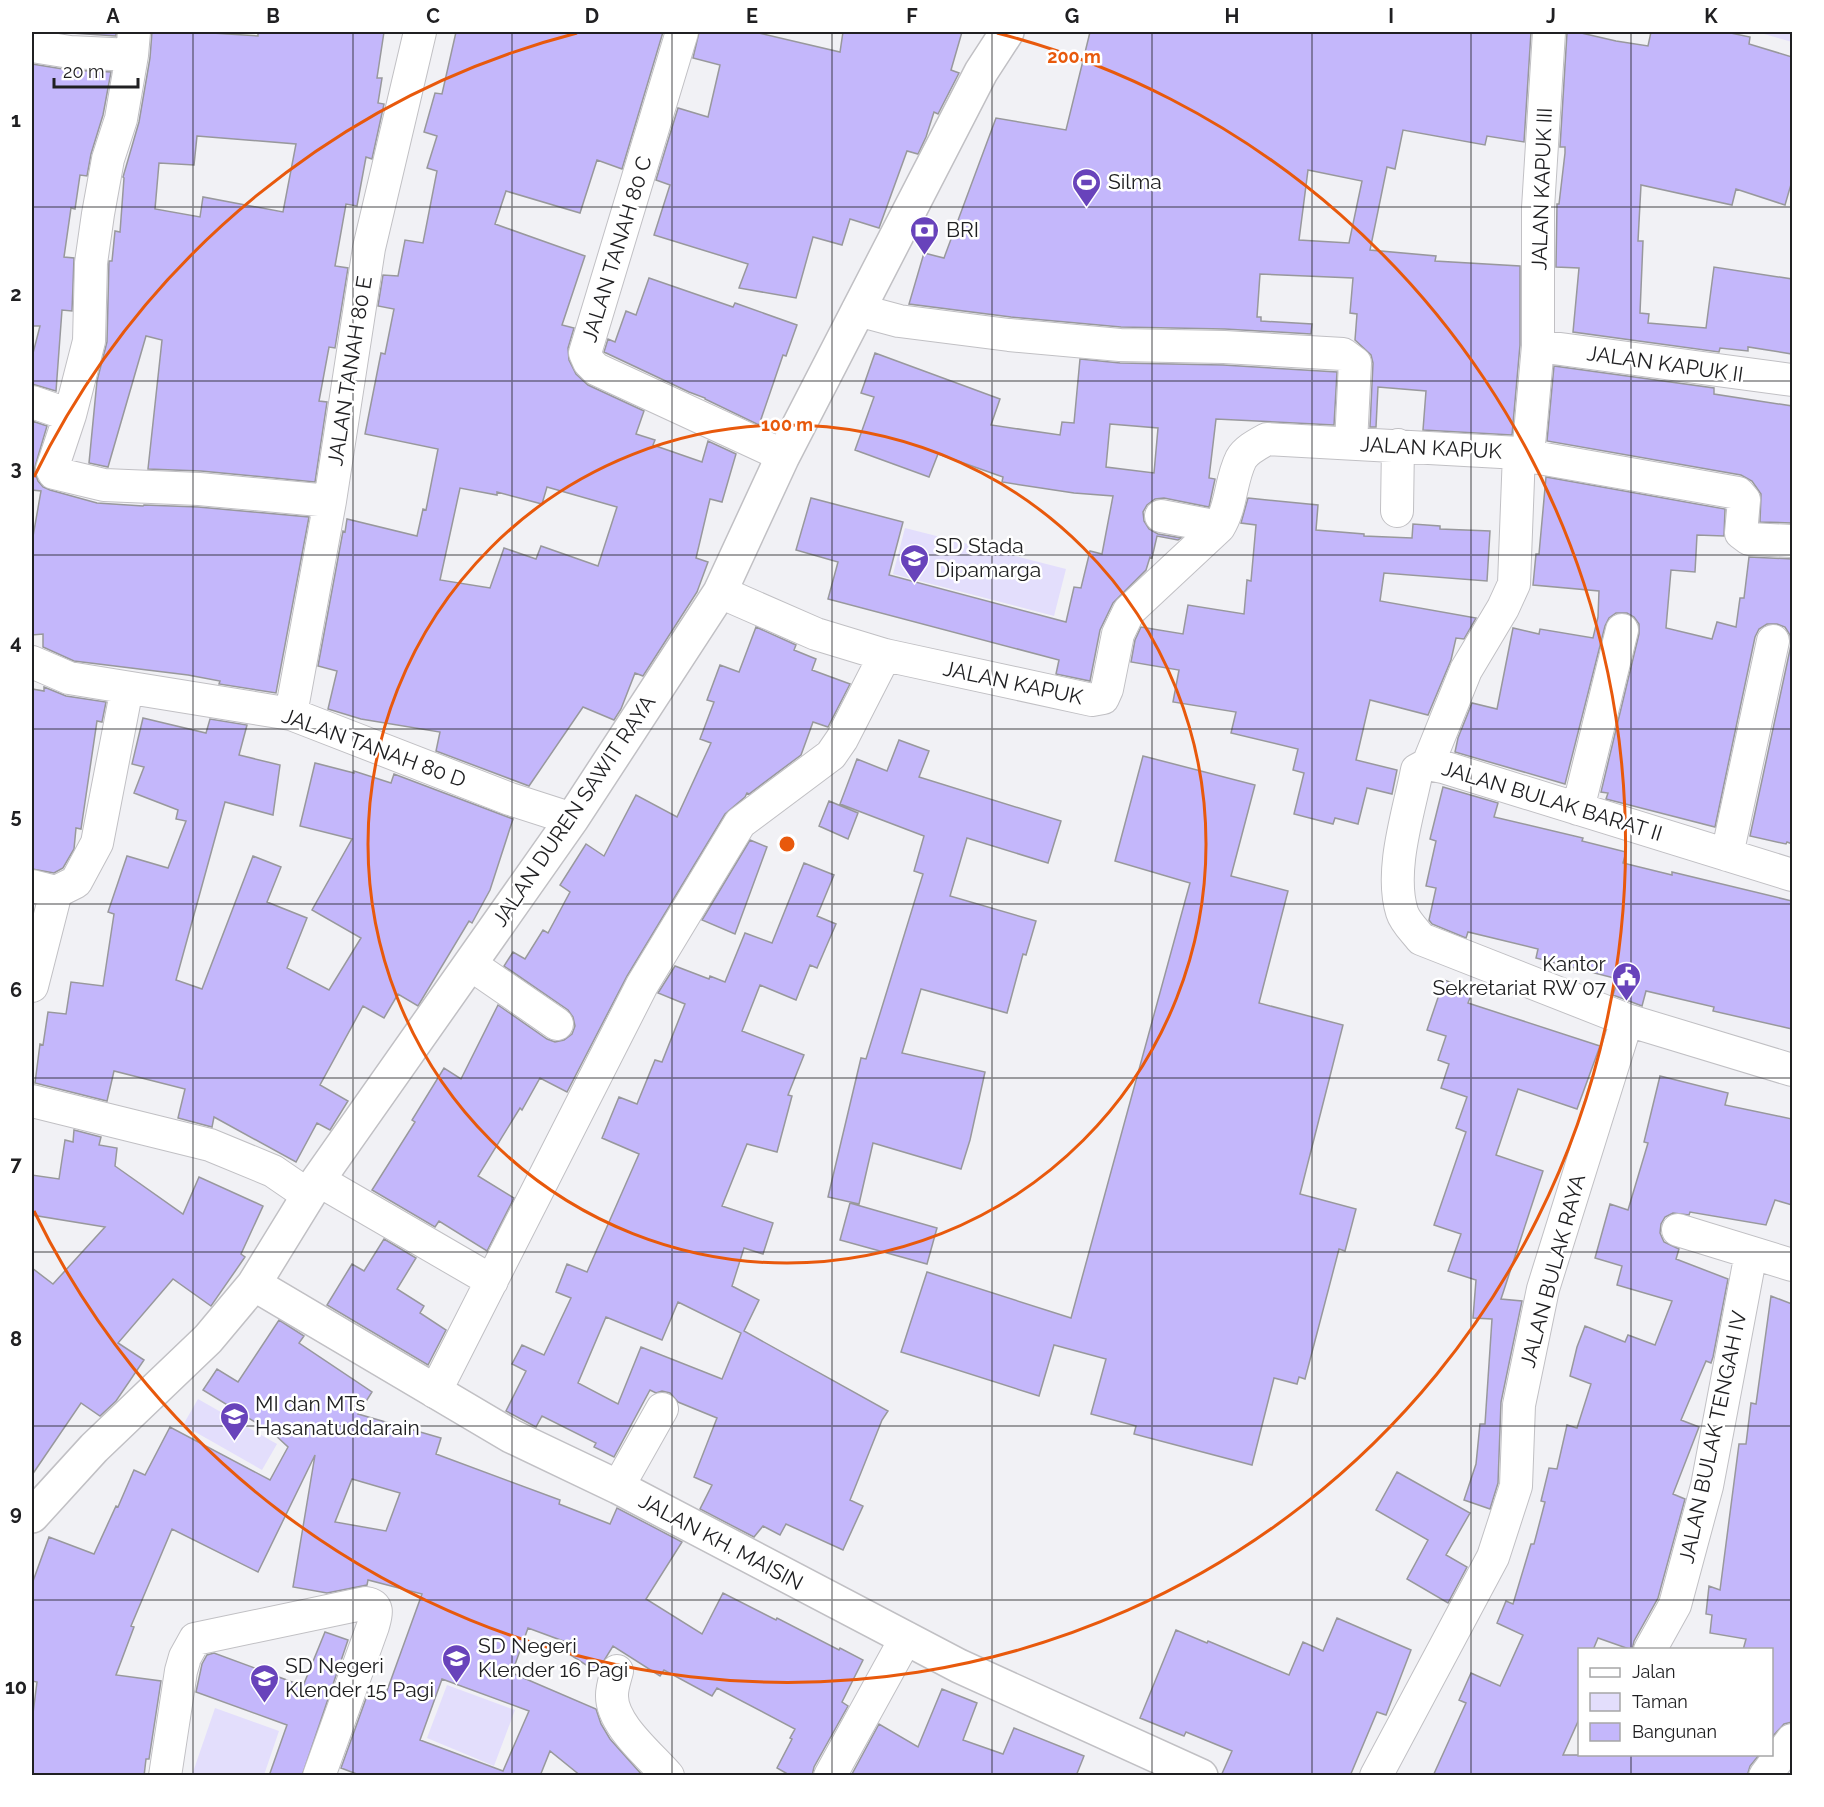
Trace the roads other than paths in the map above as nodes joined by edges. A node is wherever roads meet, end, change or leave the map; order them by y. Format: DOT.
graph roads {
  1 [pos="420,32"];
  2 [pos="682,32"];
  3 [pos="1007,32"];
  4 [pos="1549,32"];
  5 [pos="133,43"];
  6 [pos="32,46"];
  7 [pos="858,310"];
  8 [pos="1538,346"];
  9 [pos="1792,380"];
  10 [pos="32,402"];
  11 [pos="70,415"];
  12 [pos="1351,443"];
  13 [pos="1398,445"];
  14 [pos="1522,452"];
  15 [pos="782,459"];
  16 [pos="330,501"];
  17 [pos="1397,511"];
  18 [pos="1161,516"];
  19 [pos="1219,527"];
  20 [pos="1792,542"];
  21 [pos="720,592"];
  22 [pos="1622,630"];
  23 [pos="1773,641"];
  24 [pos="885,655"];
  25 [pos="32,662"];
  26 [pos="127,688"];
  27 [pos="291,714"];
  28 [pos="1428,764"];
  29 [pos="1578,809"];
  30 [pos="572,819"];
  31 [pos="1728,855"];
  32 [pos="1792,875"];
  33 [pos="44,889"];
  34 [pos="470,964"];
  35 [pos="32,986"];
  36 [pos="1626,1020"];
  37 [pos="557,1024"];
  38 [pos="1792,1070"];
  39 [pos="32,1101"];
  40 [pos="313,1188"];
  41 [pos="1678,1230"];
  42 [pos="1751,1253"];
  43 [pos="1792,1265"];
  44 [pos="492,1281"];
  45 [pos="254,1284"];
  46 [pos="435,1392"];
  47 [pos="662,1409"];
  48 [pos="618,1487"];
  49 [pos="32,1516"];
  50 [pos="906,1638"];
  51 [pos="1651,1648"];
  52 [pos="617,1671"];
  53 [pos="1792,1740"];
  54 [pos="1199,1775"];
  55 [pos="165,1776"];
  56 [pos="319,1776"];
  57 [pos="669,1776"];
  58 [pos="830,1776"];
  59 [pos="1376,1776"];
  60 [pos="1765,1776"];
  1 -- 16 [label="street, JALAN TANAH 80 E"];
  2 -- 15 [label="street, JALAN TANAH 80 C"];
  3 -- 7 [label="street, JALAN DUREN SAWIT RAYA"];
  4 -- 8 [label="street, JALAN KAPUK III"];
  5 -- 6 [label="street"];
  5 -- 11 [label="street"];
  7 -- 12 [label="street"];
  7 -- 15 [label="street, JALAN DUREN SAWIT RAYA"];
  8 -- 9 [label="street, JALAN KAPUK II"];
  8 -- 14 [label="street, JALAN KAPUK"];
  10 -- 11 [label="street"];
  11 -- 16 [label="street"];
  12 -- 13 [label="street, JALAN KAPUK"];
  12 -- 19 [label="street, JALAN KAPUK"];
  13 -- 14 [label="street, JALAN KAPUK"];
  13 -- 17 [label="street"];
  14 -- 20 [label="street"];
  14 -- 28 [label="street"];
  15 -- 21 [label="street, JALAN DUREN SAWIT RAYA"];
  16 -- 27 [label="street, JALAN TANAH 80 E"];
  18 -- 19 [label="street"];
  19 -- 24 [label="street, JALAN KAPUK"];
  21 -- 24 [label="street, JALAN KAPUK"];
  21 -- 30 [label="street, JALAN DUREN SAWIT RAYA"];
  22 -- 29 [label="street"];
  23 -- 31 [label="street"];
  24 -- 44 [label="street"];
  25 -- 26 [label="street, JALAN TANAH 80 D"];
  26 -- 27 [label="street, JALAN TANAH 80 D"];
  26 -- 33 [label="street"];
  27 -- 30 [label="street, JALAN TANAH 80 D"];
  28 -- 29 [label="street, JALAN BULAK BARAT II"];
  28 -- 36 [label="street, JALAN BULAK BARAT II"];
  29 -- 31 [label="street, JALAN BULAK BARAT II"];
  30 -- 34 [label="street, JALAN DUREN SAWIT RAYA"];
  31 -- 32 [label="street, JALAN BULAK BARAT II"];
  33 -- 35 [label="street"];
  34 -- 37 [label="street"];
  34 -- 40 [label="street, JALAN DUREN SAWIT RAYA"];
  36 -- 38 [label="street"];
  36 -- 59 [label="street, JALAN BULAK RAYA"];
  39 -- 40 [label="street"];
  40 -- 44 [label="street"];
  40 -- 45 [label="street, JALAN DUREN SAWIT RAYA"];
  41 -- 42 [label="street"];
  42 -- 43 [label="street"];
  42 -- 51 [label="street, JALAN BULAK TENGAH IV"];
  44 -- 46 [label="street"];
  45 -- 46 [label="street, JALAN KH. MAISIN"];
  45 -- 49 [label="street, JALAN DUREN SAWIT RAYA"];
  46 -- 48 [label="street, JALAN KH. MAISIN"];
  47 -- 48 [label="street"];
  48 -- 50 [label="street, JALAN KH. MAISIN"];
  50 -- 54 [label="street, JALAN KH. MAISIN"];
  50 -- 58 [label="street"];
  52 -- 57 [label="street"];
  53 -- 60 [label="street"];
  55 -- 56 [label="street"];
}
